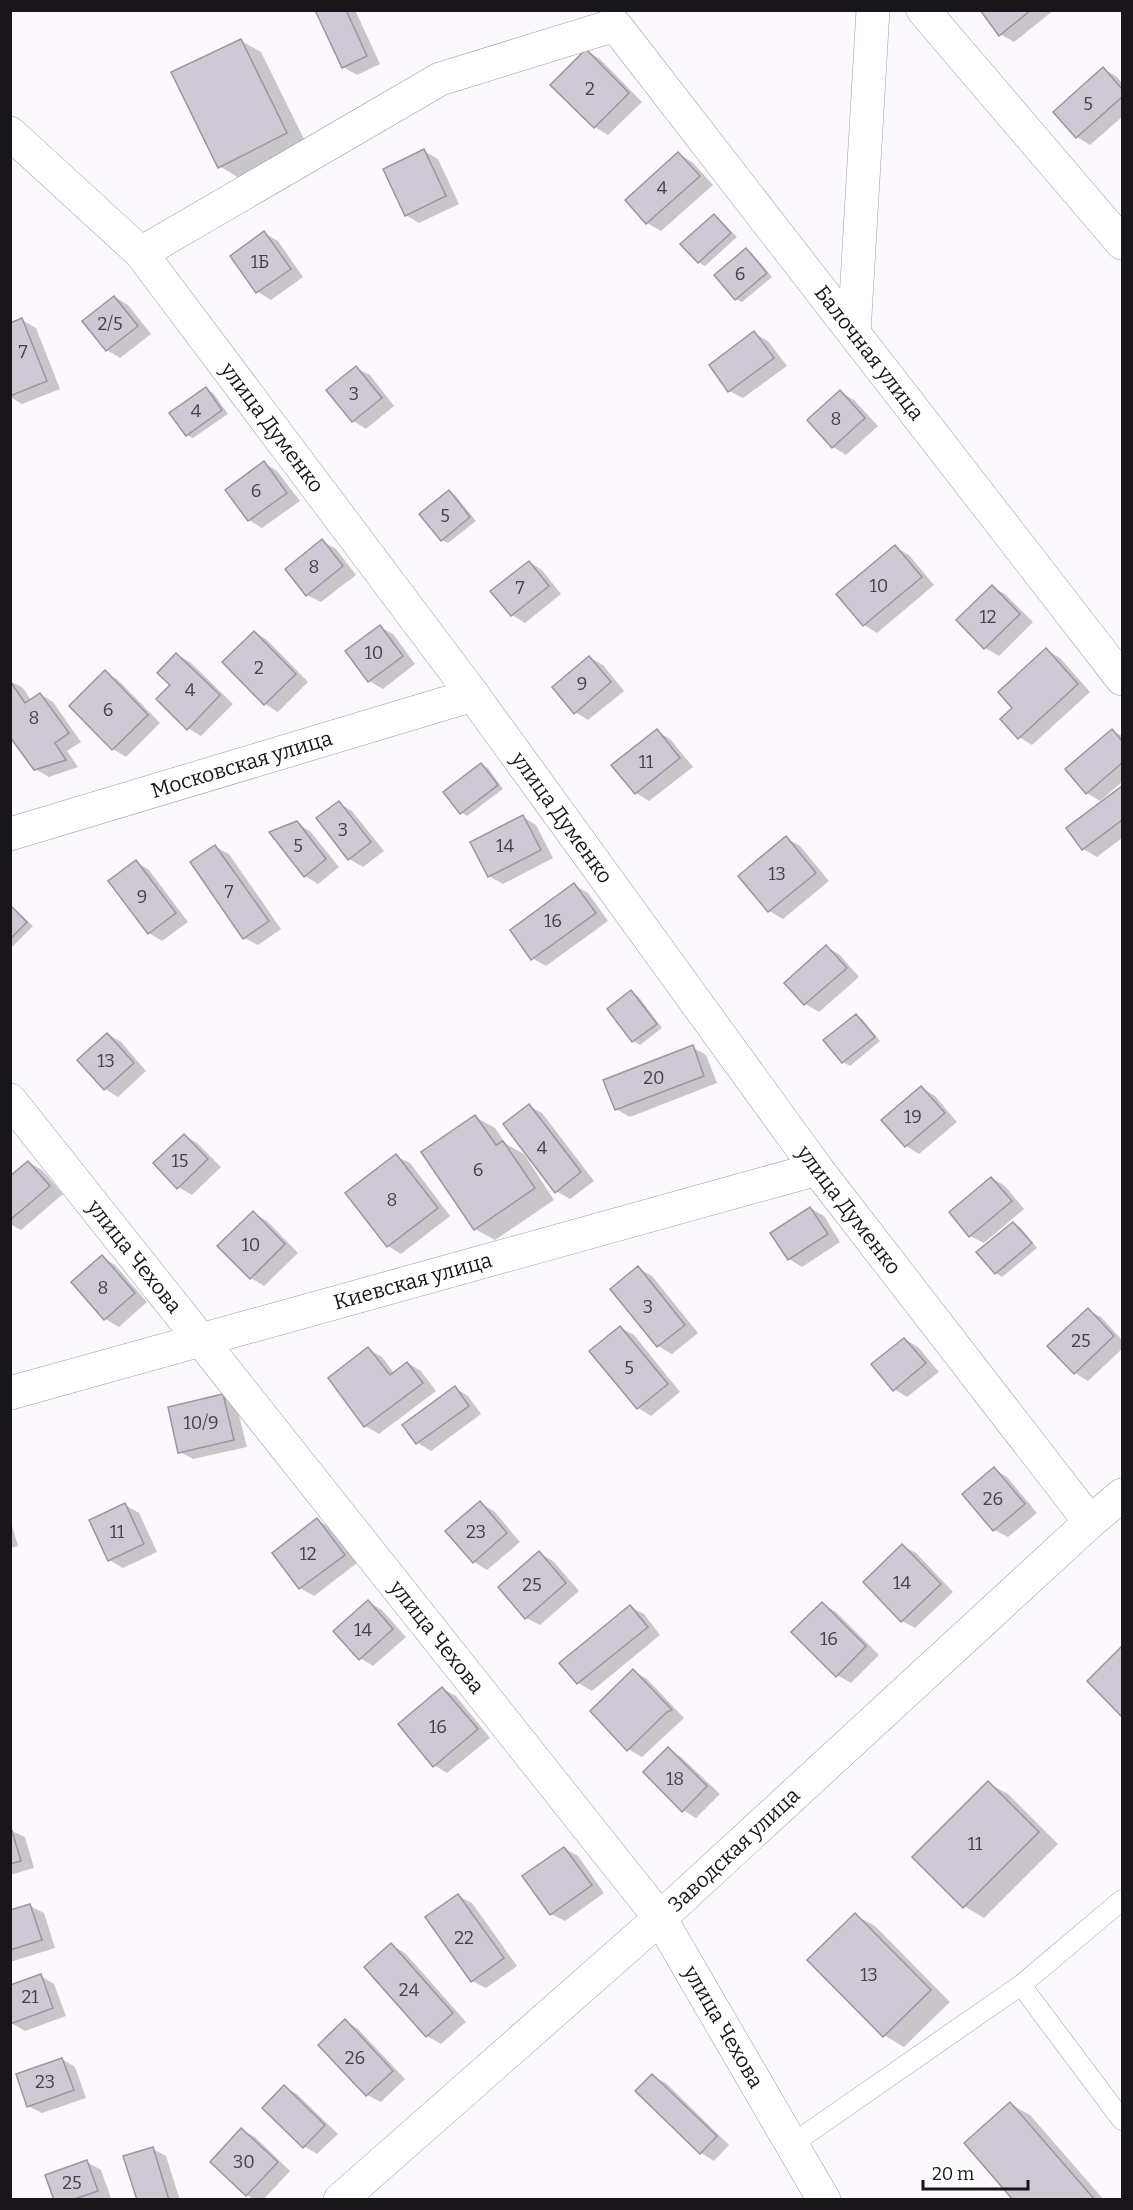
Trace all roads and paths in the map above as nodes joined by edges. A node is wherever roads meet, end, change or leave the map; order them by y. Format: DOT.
graph roads {
  1 [pos="873,10"];
  2 [pos="923,10"];
  3 [pos="10,133"];
  4 [pos="1122,243"];
  5 [pos="141,253"];
  6 [pos="854,333"];
  7 [pos="1122,679"];
  8 [pos="473,695"];
  9 [pos="10,834"];
  10 [pos="10,1100"];
  11 [pos="818,1169"];
  12 [pos="201,1340"];
  13 [pos="10,1393"];
  14 [pos="1122,1495"];
  15 [pos="1090,1522"];
  16 [pos="1122,1900"];
  17 [pos="660,1918"];
  18 [pos="1021,1985"];
  19 [pos="1122,2120"];
  20 [pos="792,2144"];
  21 [pos="340,2199"];
  22 [pos="824,2199"];
  1 -- 6 [label="street"];
  2 -- 4 [label="street"];
  3 -- 5 [label="street, улица Думенко"];
  5 -- 6 [label="street, Балочная улица"];
  5 -- 8 [label="street, улица Думенко"];
  6 -- 7 [label="street, Балочная улица"];
  8 -- 9 [label="street, Московская улица"];
  8 -- 11 [label="street, улица Думенко"];
  10 -- 12 [label="street, улица Чехова"];
  11 -- 12 [label="street, Киевская улица"];
  11 -- 15 [label="street, улица Думенко"];
  12 -- 13 [label="street, Киевская улица"];
  12 -- 17 [label="street, улица Чехова"];
  14 -- 15 [label="street, Заводская улица"];
  15 -- 17 [label="street, Заводская улица"];
  16 -- 18 [label="lane"];
  17 -- 20 [label="street, улица Чехова"];
  17 -- 21 [label="street, Заводская улица"];
  18 -- 19 [label="lane"];
  18 -- 20 [label="lane"];
  20 -- 22 [label="street, улица Чехова"];
}
